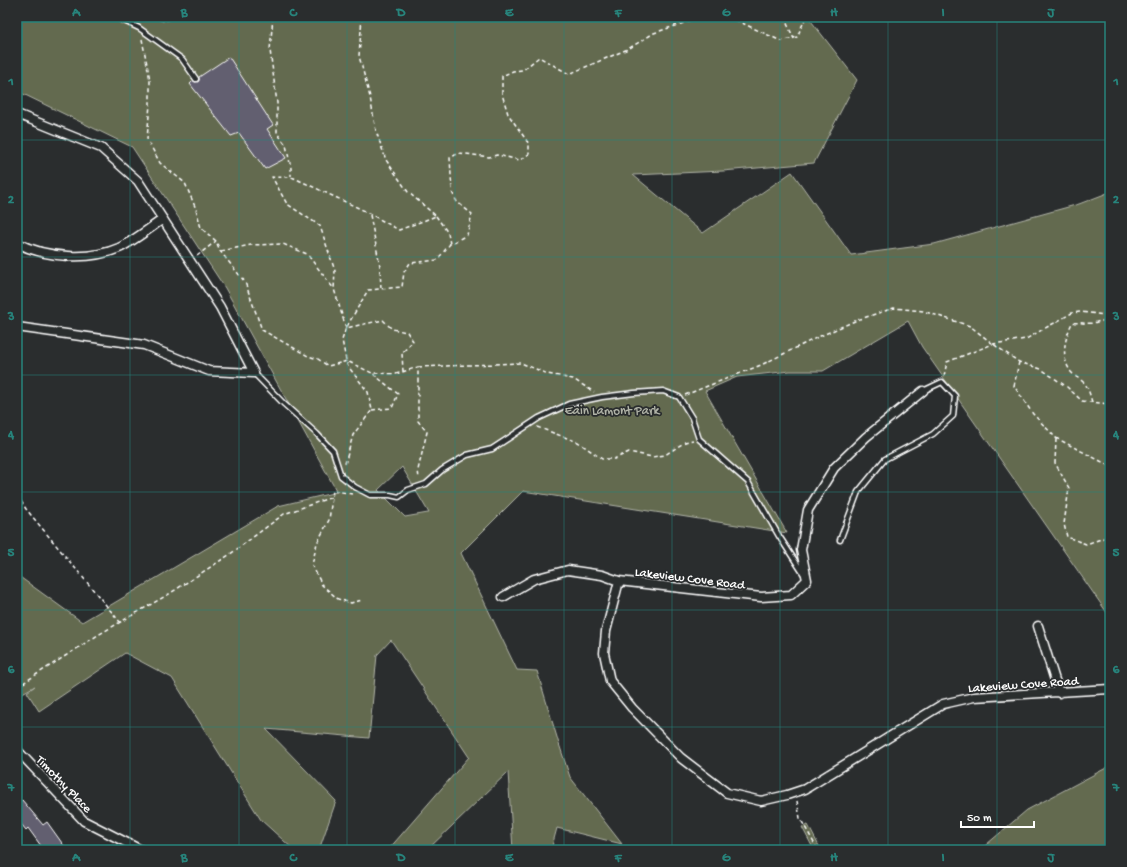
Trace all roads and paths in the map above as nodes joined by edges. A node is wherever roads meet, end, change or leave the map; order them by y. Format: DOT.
graph roads {
  1 [pos="116,17"];
  2 [pos="146,17"];
  3 [pos="176,17"];
  4 [pos="273,17"];
  5 [pos="362,17"];
  6 [pos="698,17"];
  7 [pos="701,17"];
  8 [pos="729,17"];
  9 [pos="784,17"];
  10 [pos="806,17"];
  11 [pos="139,28"];
  12 [pos="794,39"];
  13 [pos="196,79"];
  14 [pos="17,114"];
  15 [pos="291,176"];
  16 [pos="370,214"];
  17 [pos="436,216"];
  18 [pos="163,219"];
  19 [pos="216,241"];
  20 [pos="17,243"];
  21 [pos="450,244"];
  22 [pos="220,251"];
  23 [pos="191,262"];
  24 [pos="334,289"];
  25 [pos="381,290"];
  26 [pos="1110,314"];
  27 [pos="1110,322"];
  28 [pos="17,327"];
  29 [pos="346,328"];
  30 [pos="993,344"];
  31 [pos="347,361"];
  32 [pos="1019,362"];
  33 [pos="418,367"];
  34 [pos="402,372"];
  35 [pos="254,373"];
  36 [pos="372,373"];
  37 [pos="942,382"];
  38 [pos="923,391"];
  39 [pos="602,397"];
  40 [pos="679,397"];
  41 [pos="1092,402"];
  42 [pos="1110,404"];
  43 [pos="372,410"];
  44 [pos="529,424"];
  45 [pos="1056,438"];
  46 [pos="699,439"];
  47 [pos="1110,466"];
  48 [pos="341,476"];
  49 [pos="420,486"];
  50 [pos="364,492"];
  51 [pos="17,495"];
  52 [pos="332,497"];
  53 [pos="1110,536"];
  54 [pos="840,540"];
  55 [pos="807,580"];
  56 [pos="619,581"];
  57 [pos="503,597"];
  58 [pos="362,600"];
  59 [pos="120,622"];
  60 [pos="1038,626"];
  61 [pos="17,687"];
  62 [pos="1110,689"];
  63 [pos="1059,693"];
  64 [pos="17,750"];
  65 [pos="795,793"];
  66 [pos="140,850"];
  67 [pos="818,850"];
  1 -- 11 [label="lane"];
  2 -- 3 [label="path"];
  4 -- 15 [label="path"];
  5 -- 17 [label="path"];
  6 -- 7 [label="path"];
  6 -- 21 [label="path"];
  8 -- 12 [label="path"];
  9 -- 12 [label="path"];
  10 -- 12 [label="path"];
  11 -- 13 [label="lane"];
  11 -- 19 [label="path"];
  14 -- 18 [label="street"];
  15 -- 16 [label="path"];
  15 -- 24 [label="path"];
  16 -- 17 [label="path"];
  16 -- 25 [label="path"];
  17 -- 21 [label="path"];
  18 -- 20 [label="street"];
  18 -- 23 [label="street"];
  19 -- 22 [label="path"];
  19 -- 23 [label="path"];
  21 -- 25 [label="path"];
  22 -- 24 [label="path"];
  22 -- 31 [label="path"];
  23 -- 35 [label="street"];
  24 -- 29 [label="path"];
  25 -- 29 [label="path"];
  26 -- 30 [label="path"];
  27 -- 41 [label="path"];
  28 -- 35 [label="street"];
  29 -- 31 [label="path"];
  29 -- 34 [label="path"];
  30 -- 32 [label="path"];
  30 -- 37 [label="path"];
  30 -- 40 [label="path"];
  31 -- 36 [label="path"];
  31 -- 43 [label="path"];
  32 -- 41 [label="path"];
  32 -- 45 [label="path"];
  33 -- 34 [label="path"];
  33 -- 39 [label="path"];
  33 -- 49 [label="path"];
  34 -- 36 [label="path"];
  35 -- 48 [label="lane"];
  36 -- 43 [label="path"];
  37 -- 38 [label="lane"];
  37 -- 54 [label="lane"];
  38 -- 55 [label="street"];
  39 -- 40 [label="lane"];
  39 -- 44 [label="lane"];
  40 -- 46 [label="lane"];
  41 -- 42 [label="path"];
  43 -- 48 [label="path"];
  44 -- 46 [label="path"];
  44 -- 49 [label="lane"];
  45 -- 47 [label="path"];
  45 -- 53 [label="path"];
  46 -- 55 [label="lane"];
  48 -- 50 [label="lane"];
  49 -- 50 [label="lane"];
  50 -- 52 [label="path"];
  51 -- 59 [label="path"];
  52 -- 58 [label="path"];
  52 -- 59 [label="path"];
  55 -- 56 [label="street, Lakeview Cove Road"];
  56 -- 57 [label="street"];
  56 -- 65 [label="street, Lakeview Cove Road"];
  59 -- 61 [label="path"];
  60 -- 63 [label="street"];
  62 -- 63 [label="street, Lakeview Cove Road"];
  63 -- 65 [label="street, Lakeview Cove Road"];
  64 -- 66 [label="street, Timothy Place"];
  65 -- 67 [label="path"];
}
